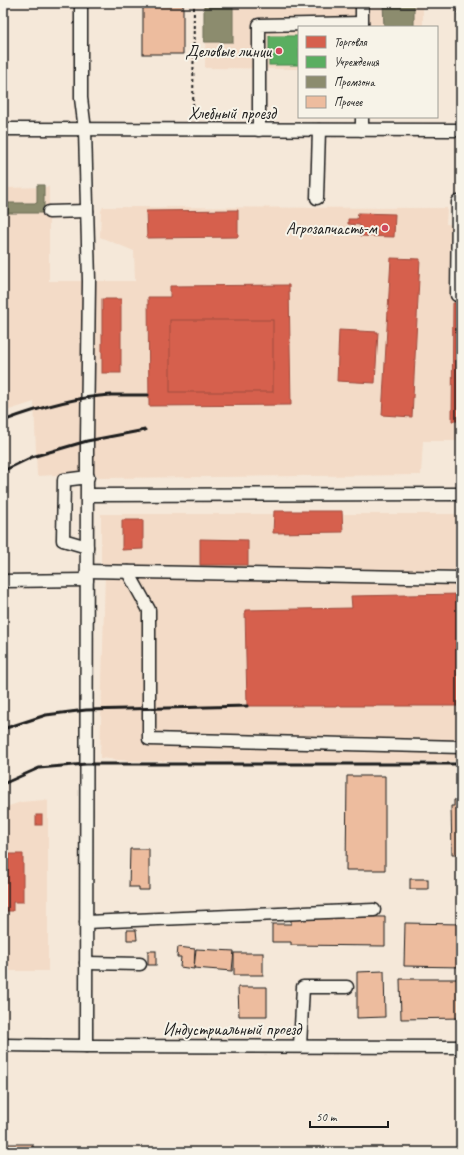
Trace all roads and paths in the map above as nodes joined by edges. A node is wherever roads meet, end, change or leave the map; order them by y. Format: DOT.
graph roads {
  1 [pos="81,3"];
  2 [pos="194,3"];
  3 [pos="362,3"];
  4 [pos="362,25"];
  5 [pos="362,118"];
  6 [pos="3,129"];
  7 [pos="85,130"];
  8 [pos="193,130"];
  9 [pos="259,130"];
  10 [pos="319,130"];
  11 [pos="362,130"];
  12 [pos="461,130"];
  13 [pos="317,198"];
  14 [pos="461,202"];
  15 [pos="87,211"];
  16 [pos="49,212"];
  17 [pos="459,273"];
  18 [pos="457,295"];
  19 [pos="88,477"];
  20 [pos="461,494"];
  21 [pos="88,495"];
  22 [pos="88,547"];
  23 [pos="128,572"];
  24 [pos="87,576"];
  25 [pos="461,578"];
  26 [pos="3,581"];
  27 [pos="461,747"];
  28 [pos="374,910"];
  29 [pos="86,922"];
  30 [pos="86,963"];
  31 [pos="140,964"];
  32 [pos="347,987"];
  33 [pos="3,1045"];
  34 [pos="86,1046"];
  35 [pos="300,1046"];
  36 [pos="461,1047"];
  1 -- 7 [label="street"];
  2 -- 8 [label="path"];
  3 -- 4 [label="street"];
  4 -- 9 [label="street"];
  5 -- 11 [label="street"];
  6 -- 7 [label="street, Хлебный проезд"];
  7 -- 8 [label="street, Хлебный проезд"];
  7 -- 15 [label="street"];
  8 -- 9 [label="street, Хлебный проезд"];
  9 -- 10 [label="street, Хлебный проезд"];
  10 -- 11 [label="street, Хлебный проезд"];
  10 -- 13 [label="street"];
  11 -- 12 [label="street, Хлебный проезд"];
  14 -- 17 [label="street"];
  15 -- 16 [label="street"];
  15 -- 19 [label="street"];
  17 -- 18 [label="street"];
  19 -- 21 [label="street"];
  19 -- 22 [label="street"];
  20 -- 21 [label="street"];
  21 -- 22 [label="street"];
  22 -- 24 [label="street"];
  23 -- 24 [label="street"];
  23 -- 25 [label="street"];
  23 -- 27 [label="street"];
  24 -- 26 [label="street"];
  24 -- 29 [label="street"];
  28 -- 29 [label="street"];
  29 -- 30 [label="street"];
  30 -- 31 [label="street"];
  30 -- 34 [label="street"];
  32 -- 35 [label="street"];
  33 -- 34 [label="street, Индустриальный проезд"];
  34 -- 35 [label="street, Индустриальный проезд"];
  35 -- 36 [label="street, Индустриальный проезд"];
}
